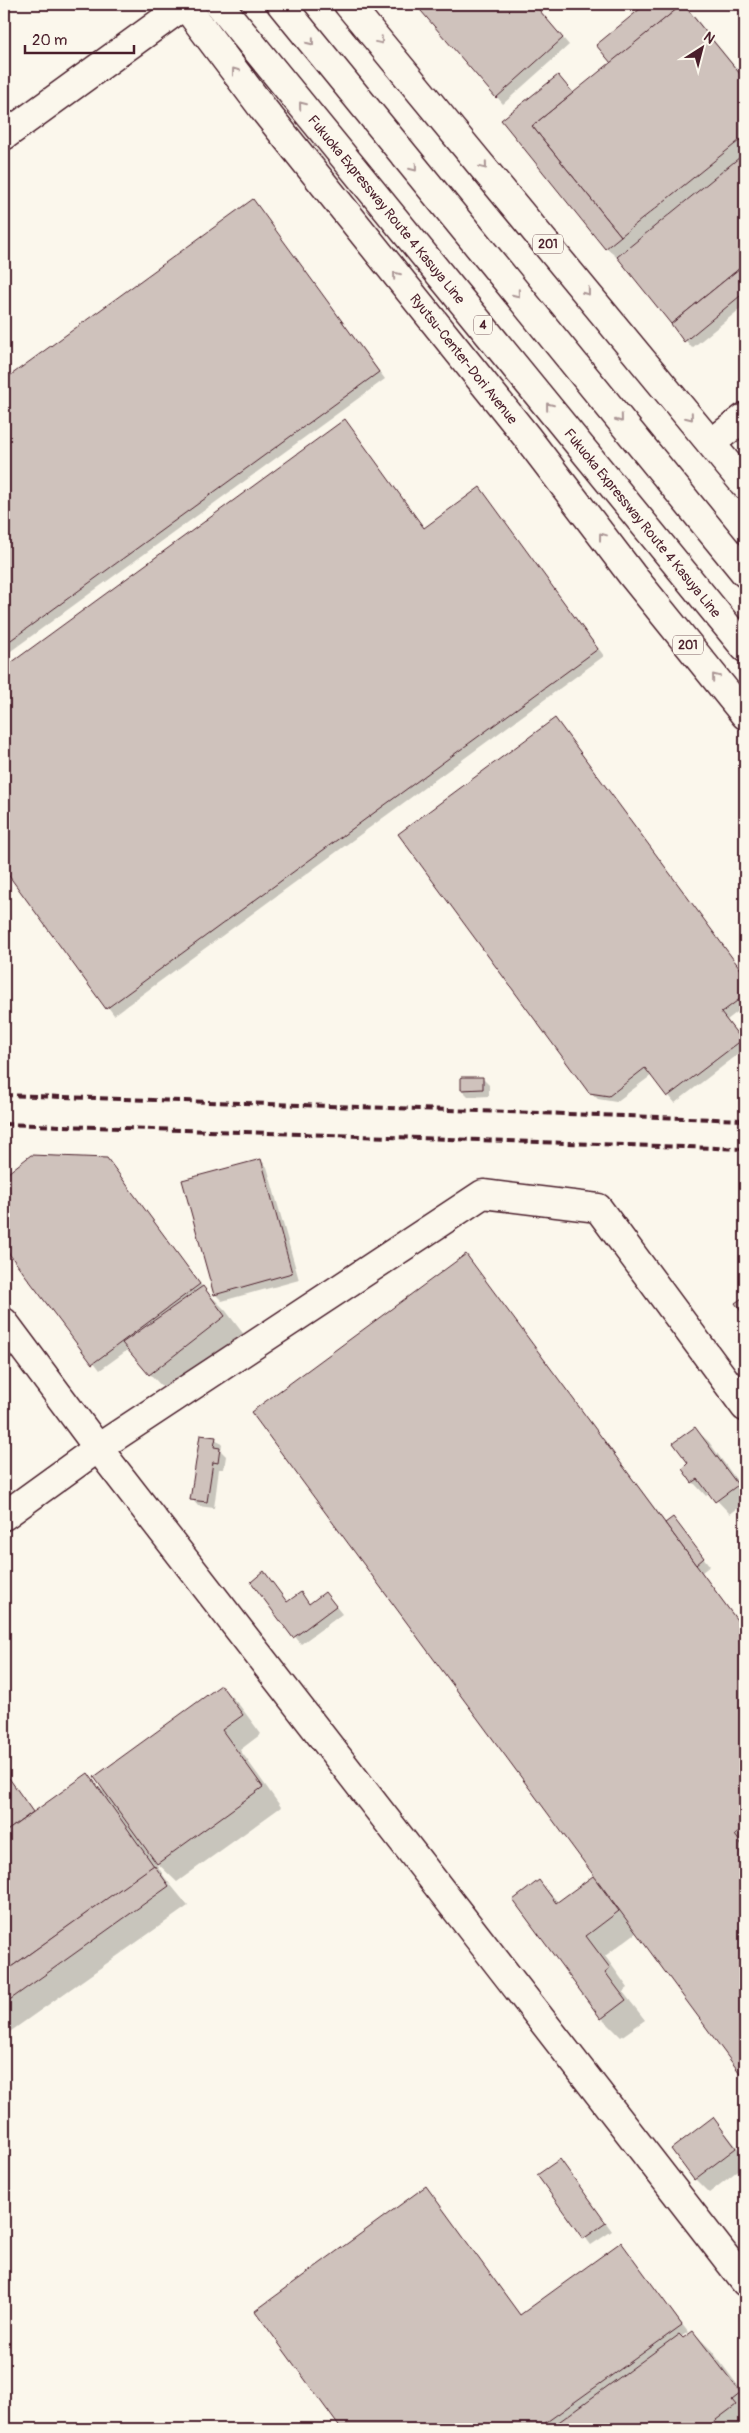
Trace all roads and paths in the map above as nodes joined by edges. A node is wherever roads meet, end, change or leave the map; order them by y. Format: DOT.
graph roads {
  1 [pos="185,4"];
  2 [pos="219,4"];
  3 [pos="281,4"];
  4 [pos="348,4"];
  5 [pos="4,136"];
  6 [pos="745,416"];
  7 [pos="711,443"];
  8 [pos="745,485"];
  9 [pos="745,573"];
  10 [pos="745,648"];
  11 [pos="745,715"];
  12 [pos="4,1322"];
  13 [pos="745,1407"];
  14 [pos="98,1448"];
  15 [pos="4,1516"];
  16 [pos="745,2282"];
  1 -- 5 [label="main road"];
  11 -- 1 [label="main road, Ryutsu-Center-Dori Avenue / 201, one-way"];
  10 -- 2 [label="main road, Fukuoka Expressway Route 4 Kasuya Line / 4, one-way"];
  3 -- 9 [label="main road, one-way"];
  4 -- 7 [label="main road, 201, one-way"];
  6 -- 7 [label="main road"];
  7 -- 8 [label="main road, 201"];
  12 -- 14 [label="main road"];
  13 -- 14 [label="main road"];
  14 -- 15 [label="main road"];
  14 -- 16 [label="main road"];
}
